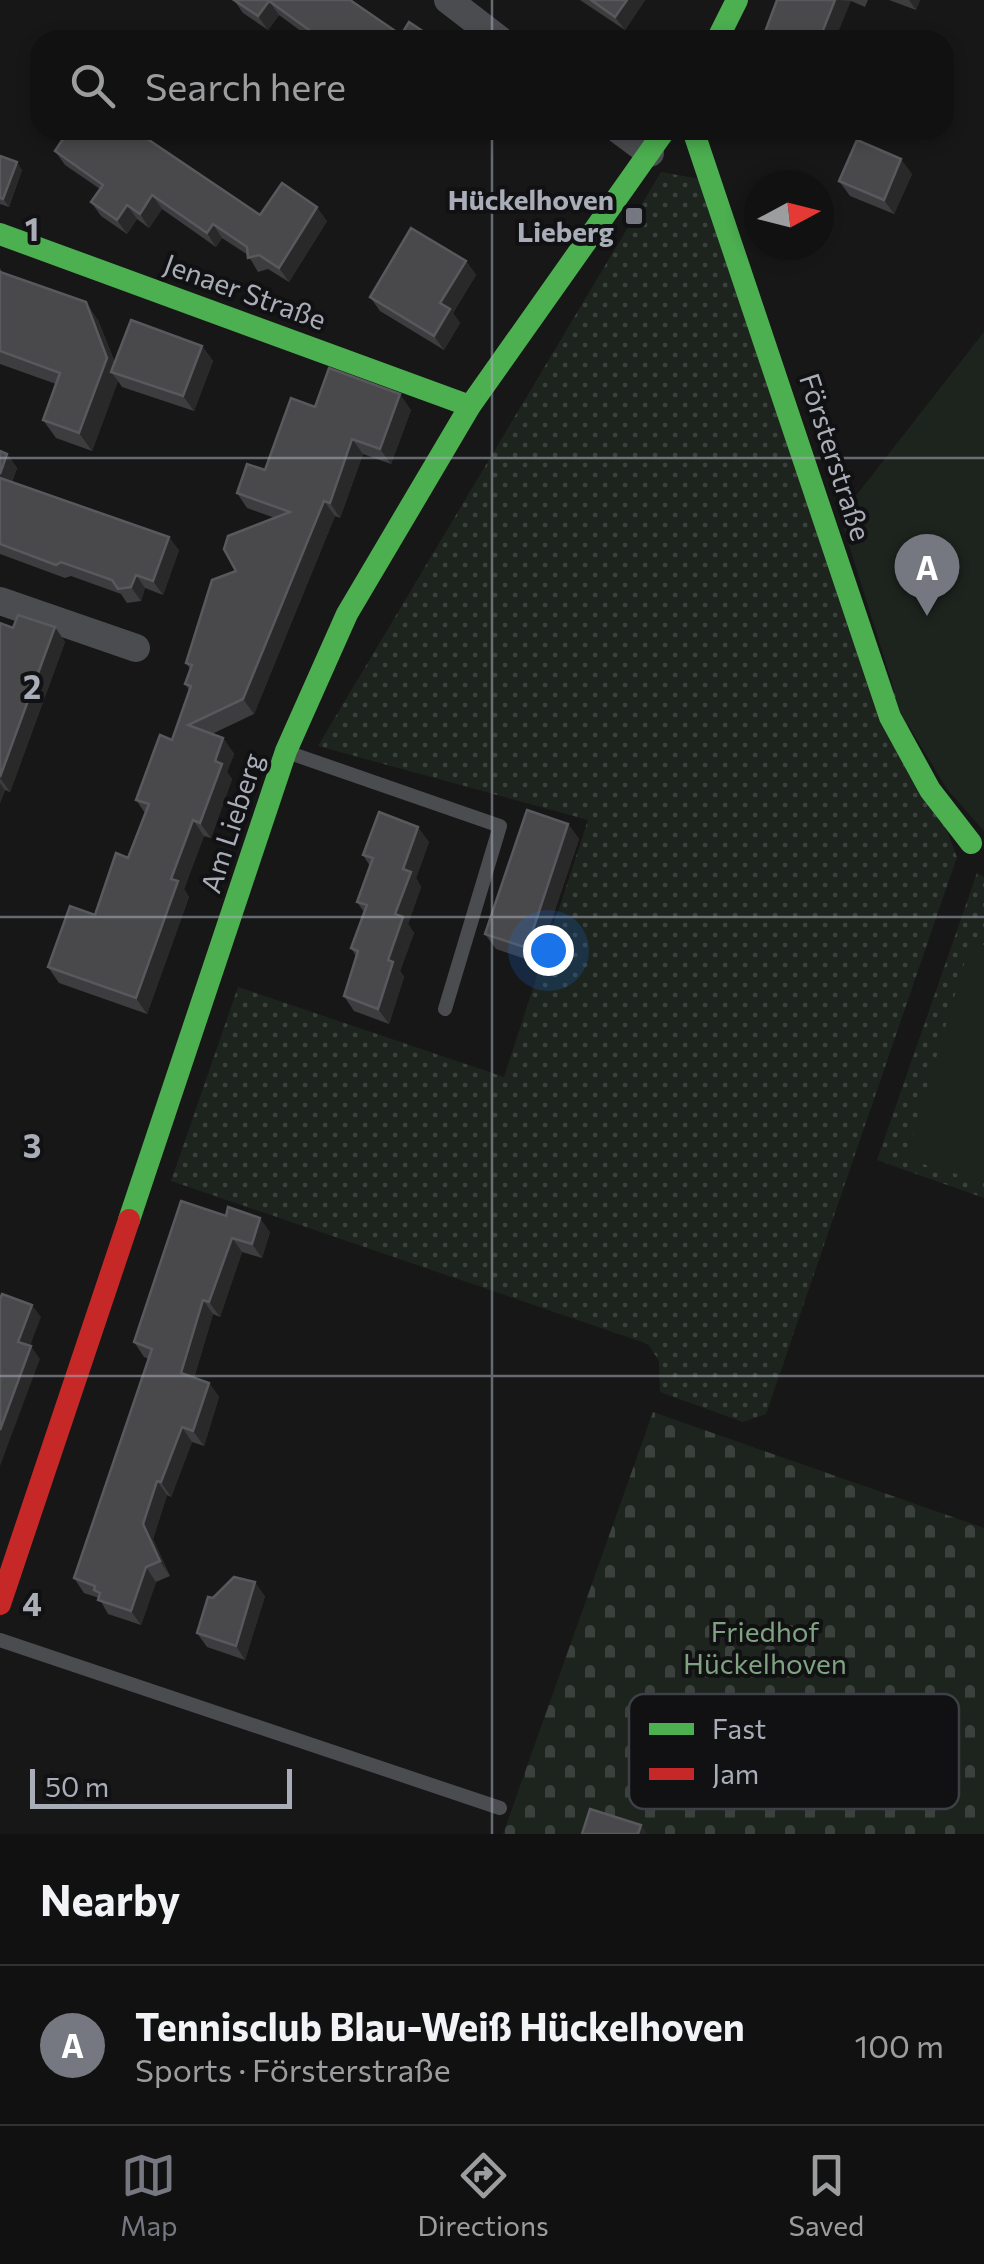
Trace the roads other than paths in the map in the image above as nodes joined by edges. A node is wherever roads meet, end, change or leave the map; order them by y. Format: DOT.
graph roads {
  1 [pos="448,0"];
  2 [pos="738,0"];
  3 [pos="487,30"];
  4 [pos="722,30"];
  5 [pos="695,140"];
  6 [pos="658,142"];
  7 [pos="0,234"];
  8 [pos="470,406"];
  9 [pos="0,600"];
  10 [pos="136,648"];
  11 [pos="286,752"];
  12 [pos="970,844"];
  13 [pos="445,1010"];
  14 [pos="0,1604"];
  15 [pos="0,1640"];
  16 [pos="500,1808"];
  1 -- 3 [label="street"];
  2 -- 4 [label="street"];
  5 -- 12 [label="street, Försterstraße"];
  6 -- 8 [label="street, Am Lieberg"];
  7 -- 8 [label="street, Jenaer Straße"];
  8 -- 11 [label="street, Am Lieberg"];
  9 -- 10 [label="street"];
  11 -- 13 [label="lane"];
  11 -- 14 [label="street, Am Lieberg"];
  15 -- 16 [label="lane"];
}
